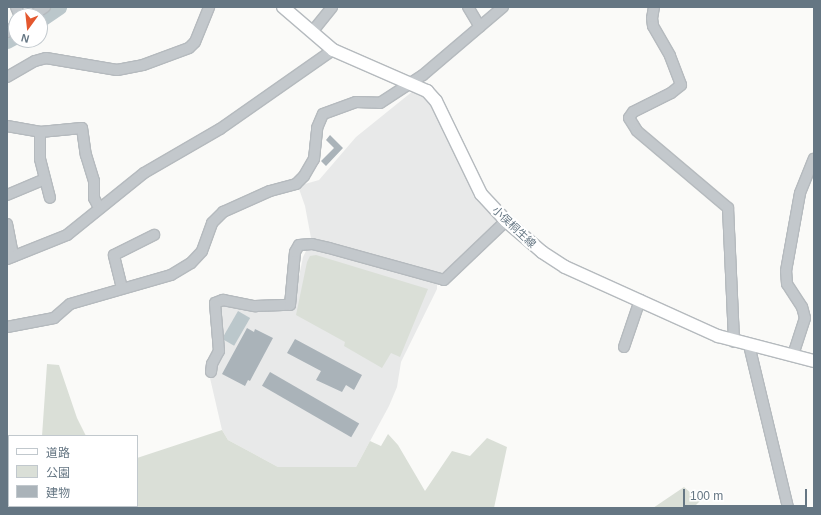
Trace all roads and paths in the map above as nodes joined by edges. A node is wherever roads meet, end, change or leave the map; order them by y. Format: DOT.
graph roads {
  1 [pos="210,7"];
  2 [pos="283,7"];
  3 [pos="332,7"];
  4 [pos="468,7"];
  5 [pos="503,7"];
  6 [pos="654,7"];
  7 [pos="480,27"];
  8 [pos="312,32"];
  9 [pos="333,50"];
  10 [pos="7,77"];
  11 [pos="410,83"];
  12 [pos="7,126"];
  13 [pos="40,132"];
  14 [pos="814,158"];
  15 [pos="45,179"];
  16 [pos="7,195"];
  17 [pos="50,198"];
  18 [pos="100,208"];
  19 [pos="506,221"];
  20 [pos="7,224"];
  21 [pos="154,235"];
  22 [pos="10,258"];
  23 [pos="122,288"];
  24 [pos="640,300"];
  25 [pos="7,327"];
  26 [pos="734,342"];
  27 [pos="748,345"];
  28 [pos="624,347"];
  29 [pos="793,355"];
  30 [pos="814,361"];
  31 [pos="211,372"];
  32 [pos="788,508"];
  1 -- 10 [label="street"];
  2 -- 8 [label="main road, 小俣桐生線"];
  3 -- 8 [label="street"];
  4 -- 7 [label="street"];
  5 -- 7 [label="street"];
  6 -- 26 [label="street"];
  7 -- 11 [label="street"];
  8 -- 9 [label="main road, 小俣桐生線"];
  9 -- 11 [label="main road, 小俣桐生線"];
  9 -- 18 [label="street"];
  11 -- 19 [label="main road, 小俣桐生線"];
  11 -- 23 [label="street"];
  12 -- 13 [label="street"];
  13 -- 15 [label="street"];
  13 -- 18 [label="street"];
  14 -- 29 [label="street"];
  15 -- 16 [label="street"];
  15 -- 17 [label="street"];
  18 -- 22 [label="street"];
  19 -- 24 [label="main road, 小俣桐生線"];
  19 -- 31 [label="street"];
  20 -- 22 [label="street"];
  21 -- 23 [label="street"];
  23 -- 25 [label="street"];
  24 -- 26 [label="main road, 小俣桐生線"];
  24 -- 28 [label="street"];
  26 -- 27 [label="main road, 小俣桐生線"];
  27 -- 29 [label="main road, 小俣桐生線"];
  27 -- 32 [label="street"];
  29 -- 30 [label="main road, 小俣桐生線"];
}
